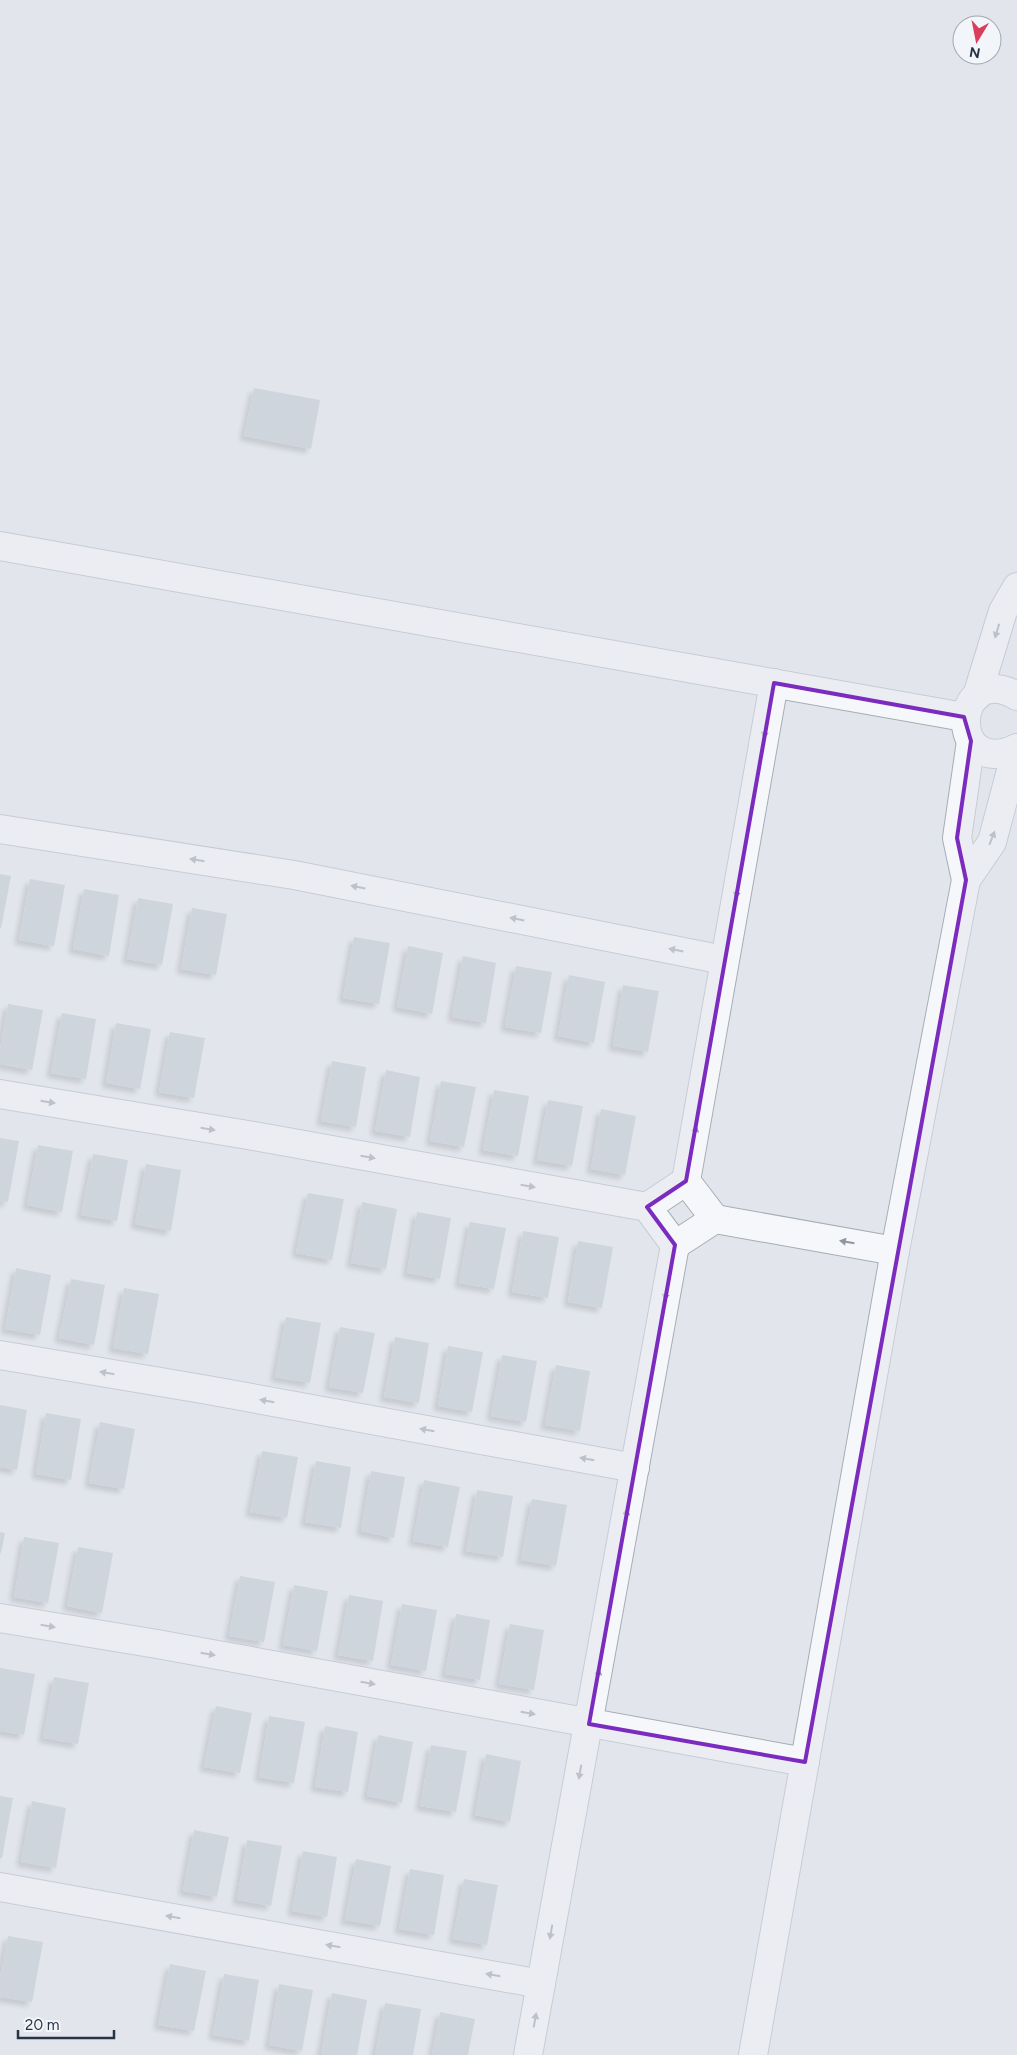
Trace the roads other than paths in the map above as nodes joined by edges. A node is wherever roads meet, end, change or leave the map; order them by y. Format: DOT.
graph roads {
  1 [pos="0,546"];
  2 [pos="1017,586"];
  3 [pos="774,683"];
  4 [pos="1017,696"];
  5 [pos="971,718"];
  6 [pos="1017,748"];
  7 [pos="0,829"];
  8 [pos="966,880"];
  9 [pos="724,960"];
  10 [pos="0,1094"];
  11 [pos="686,1181"];
  12 [pos="647,1207"];
  13 [pos="715,1220"];
  14 [pos="675,1245"];
  15 [pos="896,1251"];
  16 [pos="0,1355"];
  17 [pos="635,1468"];
  18 [pos="0,1618"];
  19 [pos="589,1724"];
  20 [pos="805,1762"];
  21 [pos="0,1887"];
  22 [pos="541,1984"];
  23 [pos="528,2055"];
  24 [pos="753,2055"];
  1 -- 3 [label="street"];
  2 -- 5 [label="street, one-way"];
  3 -- 5 [label="street"];
  3 -- 9 [label="street, one-way"];
  4 -- 5 [label="street"];
  5 -- 6 [label="street"];
  5 -- 8 [label="street"];
  8 -- 6 [label="street, one-way"];
  9 -- 7 [label="street, one-way"];
  8 -- 15 [label="street"];
  11 -- 9 [label="street, one-way"];
  10 -- 12 [label="street, one-way"];
  11 -- 12 [label="street"];
  11 -- 13 [label="street"];
  12 -- 14 [label="street"];
  13 -- 14 [label="street"];
  15 -- 13 [label="street, one-way"];
  14 -- 17 [label="street, one-way"];
  15 -- 20 [label="street"];
  17 -- 16 [label="street, one-way"];
  19 -- 17 [label="street, one-way"];
  18 -- 19 [label="street, one-way"];
  19 -- 20 [label="street"];
  19 -- 22 [label="street, one-way"];
  20 -- 24 [label="street"];
  22 -- 21 [label="street, one-way"];
  23 -- 22 [label="street, one-way"];
}
